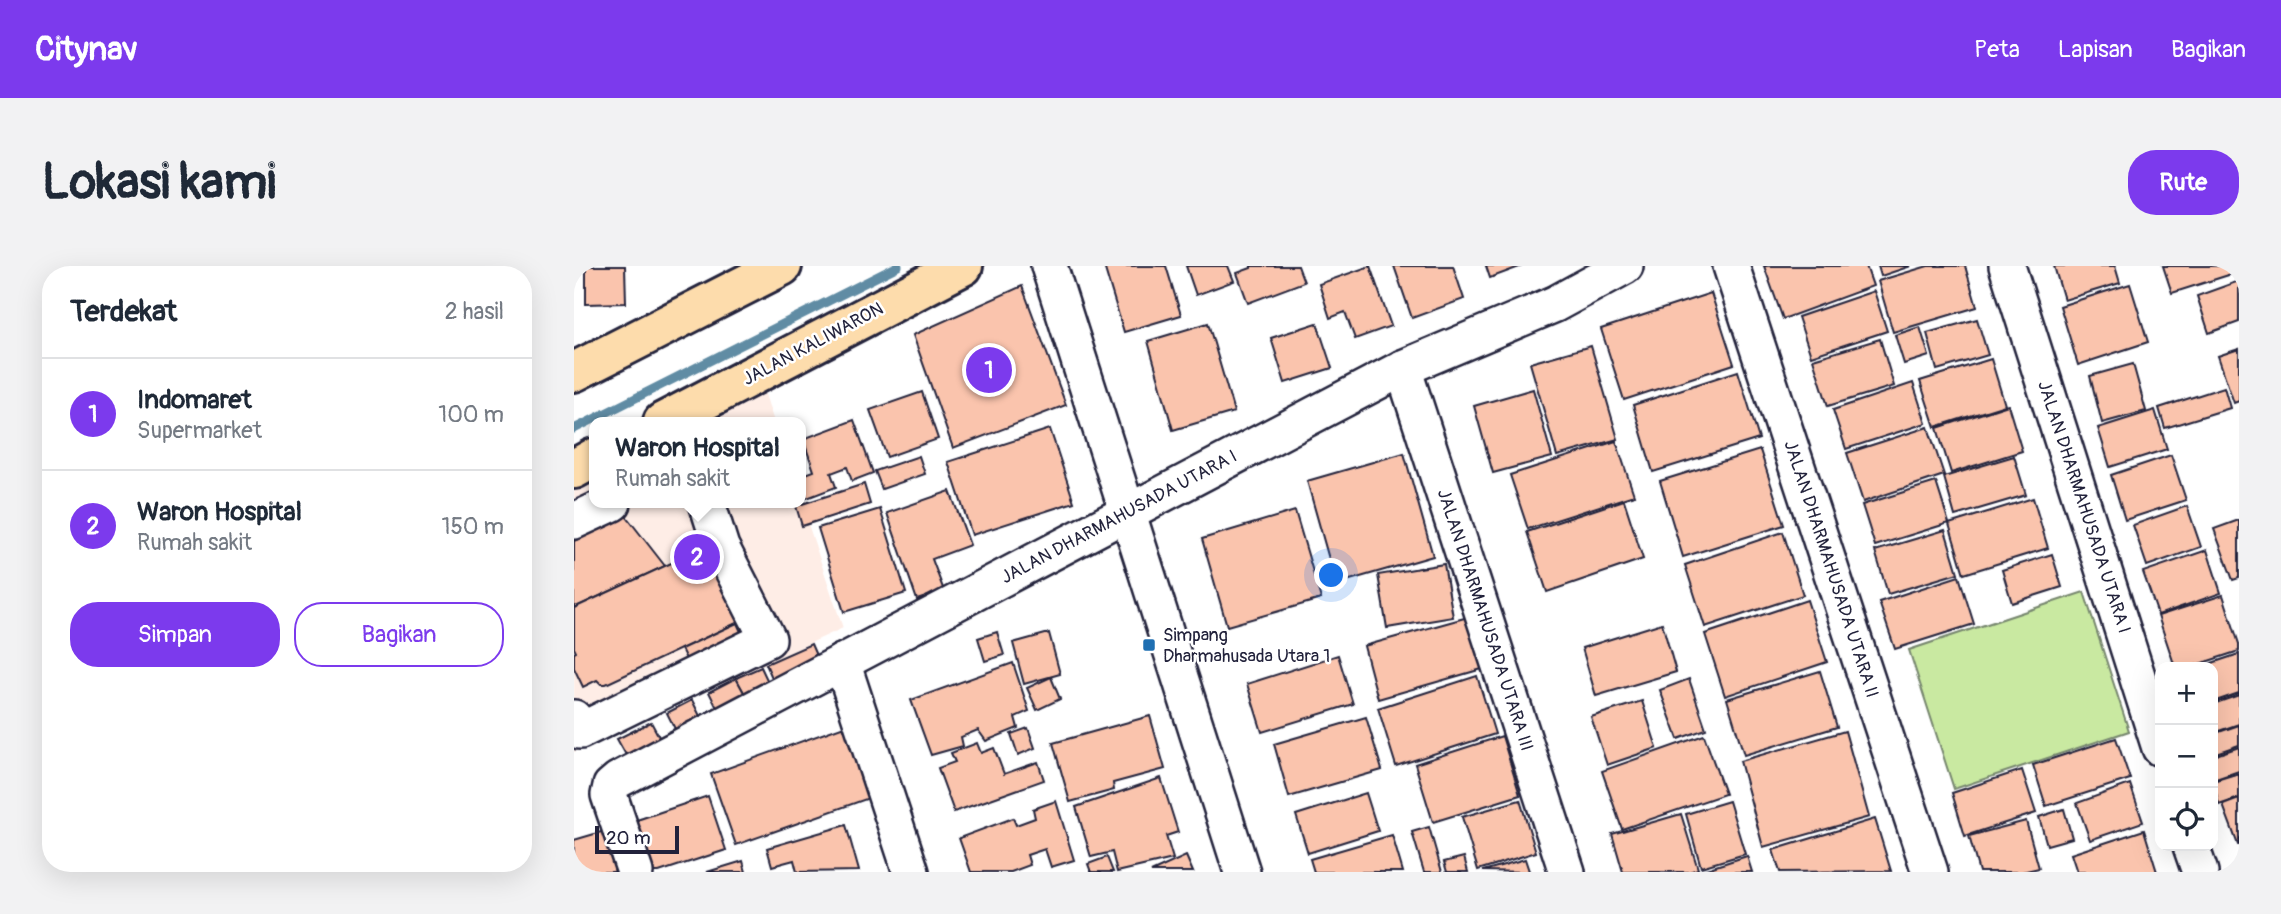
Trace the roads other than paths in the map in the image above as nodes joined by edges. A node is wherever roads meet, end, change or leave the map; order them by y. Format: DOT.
graph roads {
  1 [pos="782,266"];
  2 [pos="963,266"];
  3 [pos="1049,266"];
  4 [pos="1731,266"];
  5 [pos="2007,266"];
  6 [pos="1623,267"];
  7 [pos="1404,368"];
  8 [pos="574,372"];
  9 [pos="680,417"];
  10 [pos="574,476"];
  11 [pos="589,504"];
  12 [pos="708,508"];
  13 [pos="1127,512"];
  14 [pos="842,662"];
  15 [pos="574,719"];
  16 [pos="2155,732"];
  17 [pos="2193,851"];
  18 [pos="635,872"];
  19 [pos="911,872"];
  20 [pos="1241,872"];
  21 [pos="1567,872"];
  22 [pos="1930,872"];
  23 [pos="2200,872"];
  1 -- 8 [label="main road"];
  2 -- 9 [label="main road, JALAN KALIWARON"];
  3 -- 13 [label="street"];
  4 -- 22 [label="street, JALAN DHARMAHUSADA UTARA II"];
  5 -- 16 [label="street, JALAN DHARMAHUSADA UTARA I"];
  6 -- 7 [label="street, JALAN DHARMAHUSADA UTARA I"];
  7 -- 13 [label="street, JALAN DHARMAHUSADA UTARA I"];
  7 -- 21 [label="street, JALAN DHARMAHUSADA UTARA III"];
  10 -- 11 [label="street"];
  12 -- 15 [label="street"];
  13 -- 14 [label="street, JALAN DHARMAHUSADA UTARA I"];
  13 -- 20 [label="street"];
  14 -- 18 [label="street, JALAN DHARMAHUSADA UTARA I"];
  14 -- 19 [label="street"];
  17 -- 23 [label="street"];
}
